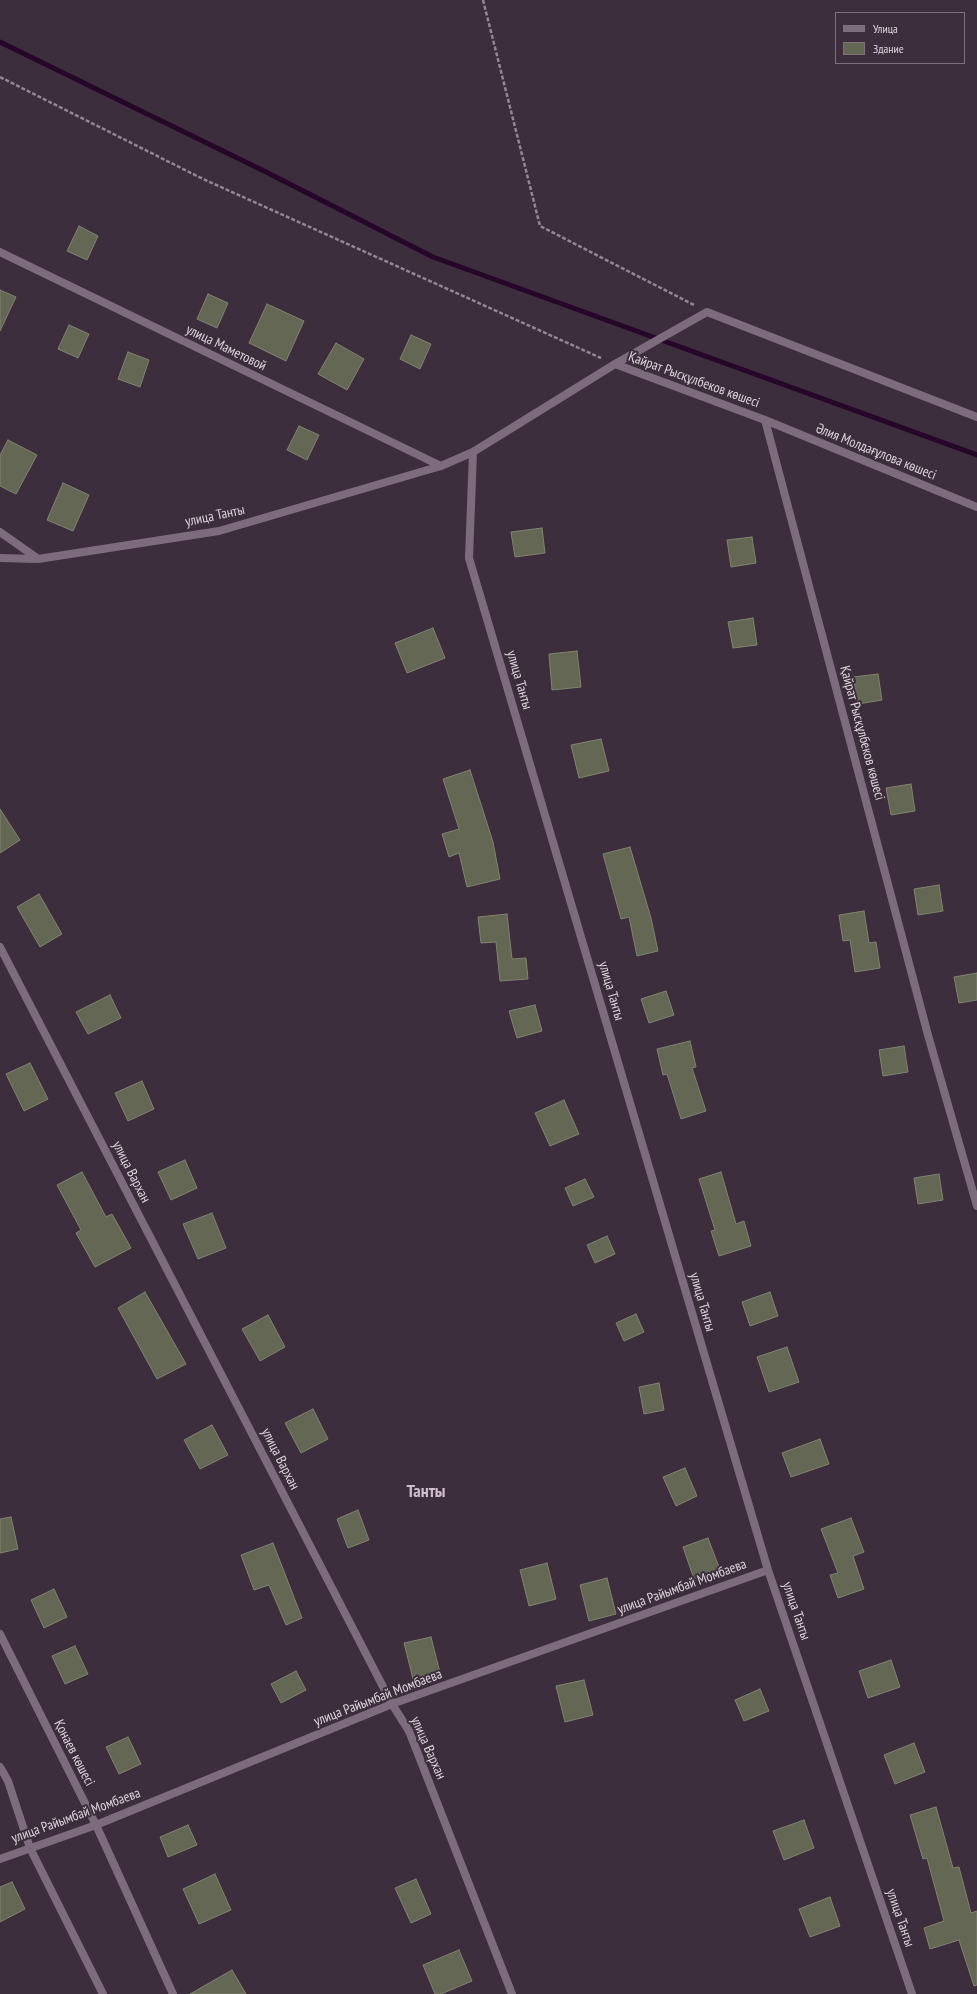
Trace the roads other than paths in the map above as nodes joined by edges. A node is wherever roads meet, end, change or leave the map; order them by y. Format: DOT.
graph roads {
  1 [pos="0,252"];
  2 [pos="615,364"];
  3 [pos="977,417"];
  4 [pos="765,420"];
  5 [pos="473,452"];
  6 [pos="441,466"];
  7 [pos="977,507"];
  8 [pos="0,532"];
  9 [pos="0,558"];
  10 [pos="38,559"];
  11 [pos="0,948"];
  12 [pos="977,1206"];
  13 [pos="768,1570"];
  14 [pos="0,1634"];
  15 [pos="392,1704"];
  16 [pos="0,1767"];
  17 [pos="96,1825"];
  18 [pos="30,1848"];
  19 [pos="0,1858"];
  20 [pos="103,1994"];
  21 [pos="173,1994"];
  22 [pos="512,1994"];
  23 [pos="912,1994"];
  1 -- 6 [label="street, улица Маметовой"];
  2 -- 3 [label="street"];
  2 -- 4 [label="street, Қайрат Рысқұлбеков көшесі"];
  2 -- 5 [label="street"];
  4 -- 7 [label="street, Әлия Молдағұлова көшесі"];
  4 -- 12 [label="street, Қайрат Рысқұлбеков көшесі"];
  5 -- 6 [label="street, улица Танты"];
  5 -- 13 [label="street, улица Танты"];
  6 -- 10 [label="street, улица Танты"];
  8 -- 10 [label="street"];
  9 -- 10 [label="street, улица Танты"];
  11 -- 15 [label="street, улица Вархан"];
  13 -- 15 [label="street, улица Райымбай Момбаева"];
  13 -- 23 [label="street, улица Танты"];
  14 -- 17 [label="street, Қонаев көшесі"];
  15 -- 17 [label="street, улица Райымбай Момбаева"];
  15 -- 22 [label="street, улица Вархан"];
  16 -- 18 [label="street"];
  17 -- 18 [label="street, улица Райымбай Момбаева"];
  17 -- 21 [label="street, Қонаев көшесі"];
  18 -- 19 [label="street, улица Райымбай Момбаева"];
  18 -- 20 [label="street"];
}
